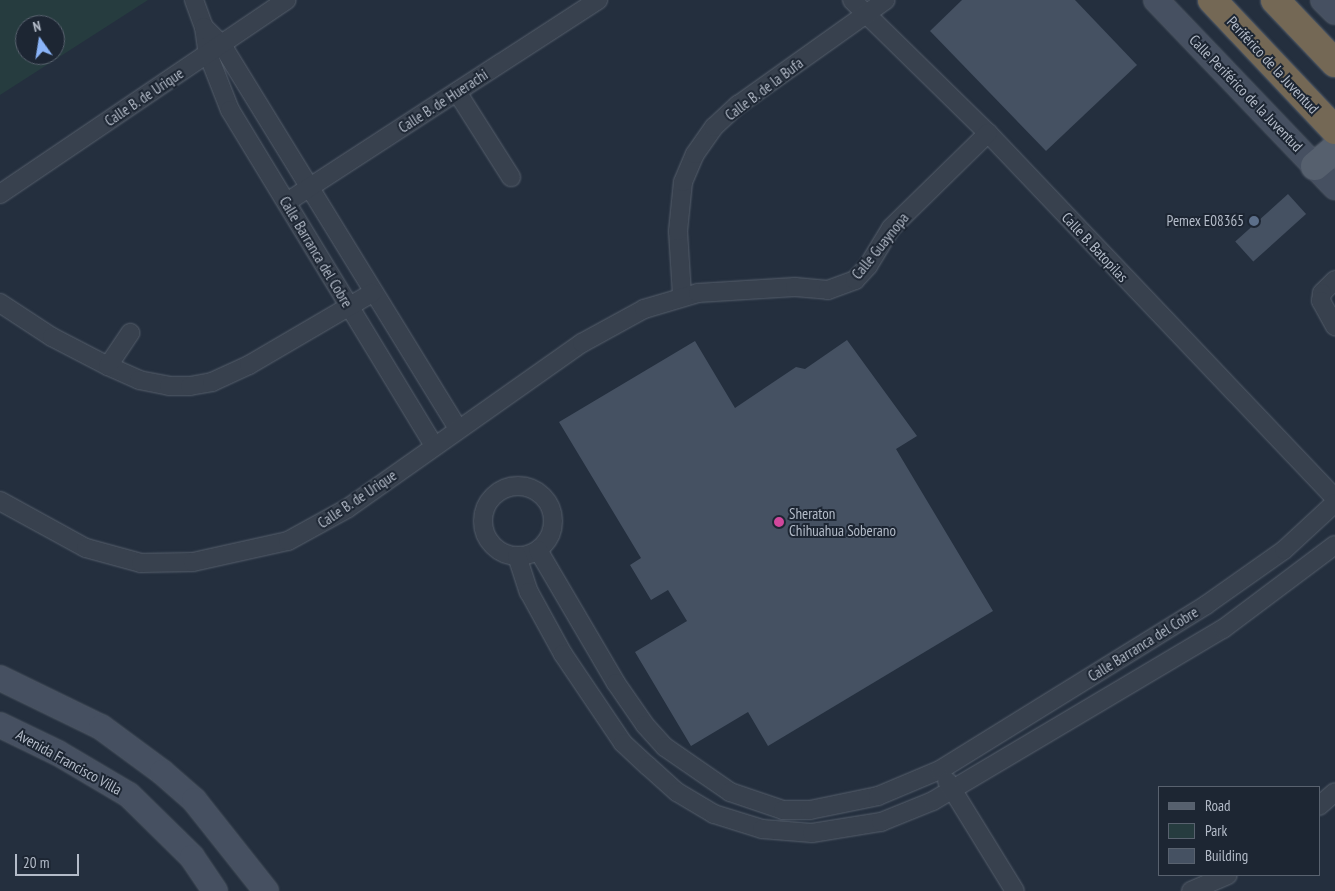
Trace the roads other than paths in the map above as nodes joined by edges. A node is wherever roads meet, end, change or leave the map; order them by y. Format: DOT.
graph roads {
  1 [pos="194,0"];
  2 [pos="287,0"];
  3 [pos="598,0"];
  4 [pos="852,0"];
  5 [pos="886,0"];
  6 [pos="1156,0"];
  7 [pos="1212,0"];
  8 [pos="1276,0"];
  9 [pos="1323,0"];
  10 [pos="1335,12"];
  11 [pos="867,15"];
  12 [pos="215,49"];
  13 [pos="1335,63"];
  14 [pos="457,92"];
  15 [pos="988,133"];
  16 [pos="1329,149"];
  17 [pos="512,177"];
  18 [pos="1335,187"];
  19 [pos="309,188"];
  20 [pos="0,194"];
  21 [pos="287,202"];
  22 [pos="1335,280"];
  23 [pos="372,293"];
  24 [pos="682,295"];
  25 [pos="0,303"];
  26 [pos="350,307"];
  27 [pos="1335,326"];
  28 [pos="130,333"];
  29 [pos="108,366"];
  30 [pos="458,429"];
  31 [pos="434,446"];
  32 [pos="1335,498"];
  33 [pos="0,502"];
  34 [pos="1335,503"];
  35 [pos="1335,545"];
  36 [pos="538,550"];
  37 [pos="517,556"];
  38 [pos="1206,605"];
  39 [pos="1223,629"];
  40 [pos="0,678"];
  41 [pos="0,725"];
  42 [pos="940,770"];
  43 [pos="953,790"];
  44 [pos="1335,792"];
  45 [pos="1320,805"];
  46 [pos="810,810"];
  47 [pos="812,833"];
  48 [pos="1226,876"];
  49 [pos="215,891"];
  50 [pos="266,891"];
  51 [pos="1015,891"];
  52 [pos="1191,891"];
  1 -- 12 [label="street"];
  2 -- 12 [label="street, Calle B. de Urique"];
  3 -- 14 [label="street, Calle B. de Huerachi"];
  4 -- 11 [label="street, Calle B. Batopilas"];
  5 -- 11 [label="street, Calle B. de la Bufa"];
  6 -- 16 [label="main road, Calle Periférico de la Juventud"];
  7 -- 16 [label="highway, Periférico de la Juventud"];
  8 -- 13 [label="highway"];
  9 -- 10 [label="main road"];
  11 -- 15 [label="street, Calle B. Batopilas"];
  11 -- 24 [label="street, Calle B. de la Bufa"];
  12 -- 19 [label="street, Calle Barranca del Cobre"];
  12 -- 20 [label="street, Calle B. de Urique"];
  12 -- 21 [label="street, Calle Barranca del Cobre"];
  14 -- 17 [label="street"];
  14 -- 19 [label="street, Calle B. de Huerachi"];
  15 -- 24 [label="street, Calle Guaynopa"];
  15 -- 32 [label="street, Calle B. Batopilas"];
  16 -- 18 [label="main road, Calle Periférico de la Juventud"];
  19 -- 21 [label="street, Calle B. de Huerachi"];
  19 -- 23 [label="street, Calle Barranca del Cobre"];
  21 -- 26 [label="street, Calle Barranca del Cobre"];
  22 -- 27 [label="street"];
  23 -- 26 [label="street"];
  23 -- 30 [label="street, Calle Barranca del Cobre"];
  24 -- 30 [label="street, Calle B. de Urique"];
  25 -- 29 [label="street"];
  26 -- 29 [label="street"];
  26 -- 31 [label="street, Calle Barranca del Cobre"];
  28 -- 29 [label="street"];
  30 -- 31 [label="street, Calle B. de Urique"];
  31 -- 33 [label="street, Calle B. de Urique"];
  34 -- 38 [label="street, Calle Barranca del Cobre"];
  35 -- 39 [label="street, Calle Barranca del Cobre"];
  36 -- 37 [label="street"];
  36 -- 37 [label="street"];
  36 -- 46 [label="street, Calle Barranca del Cobre"];
  37 -- 47 [label="street, Calle Barranca del Cobre"];
  38 -- 39 [label="street"];
  38 -- 42 [label="street, Calle Barranca del Cobre"];
  39 -- 43 [label="street, Calle Barranca del Cobre"];
  40 -- 50 [label="main road"];
  41 -- 49 [label="main road, Avenida Francisco Villa"];
  42 -- 43 [label="street"];
  42 -- 46 [label="street, Calle Barranca del Cobre"];
  43 -- 47 [label="street, Calle Barranca del Cobre"];
  43 -- 51 [label="street"];
  44 -- 45 [label="street"];
  46 -- 47 [label="street"];
  48 -- 52 [label="street"];
}
